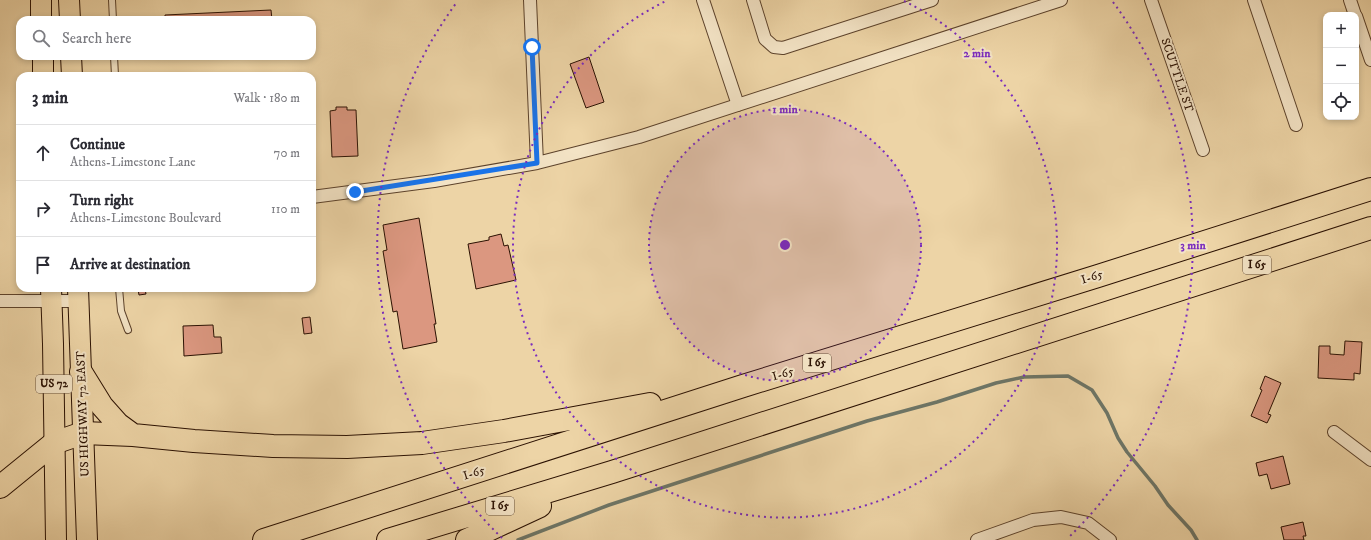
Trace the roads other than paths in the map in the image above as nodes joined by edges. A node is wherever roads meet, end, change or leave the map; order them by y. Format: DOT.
graph roads {
  1 [pos="41,0"];
  2 [pos="69,0"];
  3 [pos="112,0"];
  4 [pos="530,0"];
  5 [pos="703,0"];
  6 [pos="753,0"];
  7 [pos="932,0"];
  8 [pos="1061,0"];
  9 [pos="1151,0"];
  10 [pos="1254,0"];
  11 [pos="1350,0"];
  12 [pos="1354,12"];
  13 [pos="41,16"];
  14 [pos="70,16"];
  15 [pos="113,16"];
  16 [pos="1359,25"];
  17 [pos="43,60"];
  18 [pos="71,60"];
  19 [pos="114,60"];
  20 [pos="1371,60"];
  21 [pos="43,72"];
  22 [pos="72,72"];
  23 [pos="115,72"];
  24 [pos="738,105"];
  25 [pos="1296,125"];
  26 [pos="1203,150"];
  27 [pos="537,163"];
  28 [pos="1371,188"];
  29 [pos="316,196"];
  30 [pos="1371,228"];
  31 [pos="119,292"];
  32 [pos="51,295"];
  33 [pos="79,295"];
  34 [pos="0,301"];
  35 [pos="128,330"];
  36 [pos="81,372"];
  37 [pos="743,386"];
  38 [pos="1334,432"];
  39 [pos="83,433"];
  40 [pos="133,435"];
  41 [pos="54,443"];
  42 [pos="1371,460"];
  43 [pos="612,472"];
  44 [pos="0,486"];
  45 [pos="56,533"];
  46 [pos="87,540"];
  47 [pos="264,540"];
  48 [pos="388,540"];
  49 [pos="467,540"];
  50 [pos="977,540"];
  51 [pos="1110,540"];
  1 -- 13 [label="highway"];
  2 -- 14 [label="highway"];
  3 -- 15 [label="lane"];
  4 -- 27 [label="street"];
  5 -- 24 [label="street"];
  6 -- 7 [label="street"];
  8 -- 24 [label="street"];
  9 -- 26 [label="street, SCUTTLE ST"];
  10 -- 25 [label="street"];
  11 -- 12 [label="street"];
  16 -- 20 [label="street"];
  17 -- 21 [label="highway"];
  18 -- 22 [label="highway"];
  19 -- 23 [label="lane"];
  24 -- 27 [label="street"];
  27 -- 29 [label="street"];
  28 -- 37 [label="highway, I-65 / I 65"];
  30 -- 43 [label="highway, I 65"];
  31 -- 35 [label="lane"];
  32 -- 33 [label="street"];
  32 -- 34 [label="street"];
  32 -- 41 [label="highway, US 72"];
  33 -- 36 [label="highway, US HIGHWAY 72 EAST / US 72"];
  36 -- 39 [label="highway, US HIGHWAY 72 EAST / US 72"];
  36 -- 40 [label="highway"];
  37 -- 40 [label="highway"];
  37 -- 47 [label="highway, I-65 / I 65"];
  38 -- 42 [label="street"];
  39 -- 40 [label="highway"];
  39 -- 41 [label="highway"];
  39 -- 46 [label="highway, US HIGHWAY 72 EAST / US 72"];
  41 -- 44 [label="highway"];
  41 -- 45 [label="highway, US 72"];
  43 -- 48 [label="highway, I 65"];
  43 -- 49 [label="highway"];
  50 -- 51 [label="street"];
}
